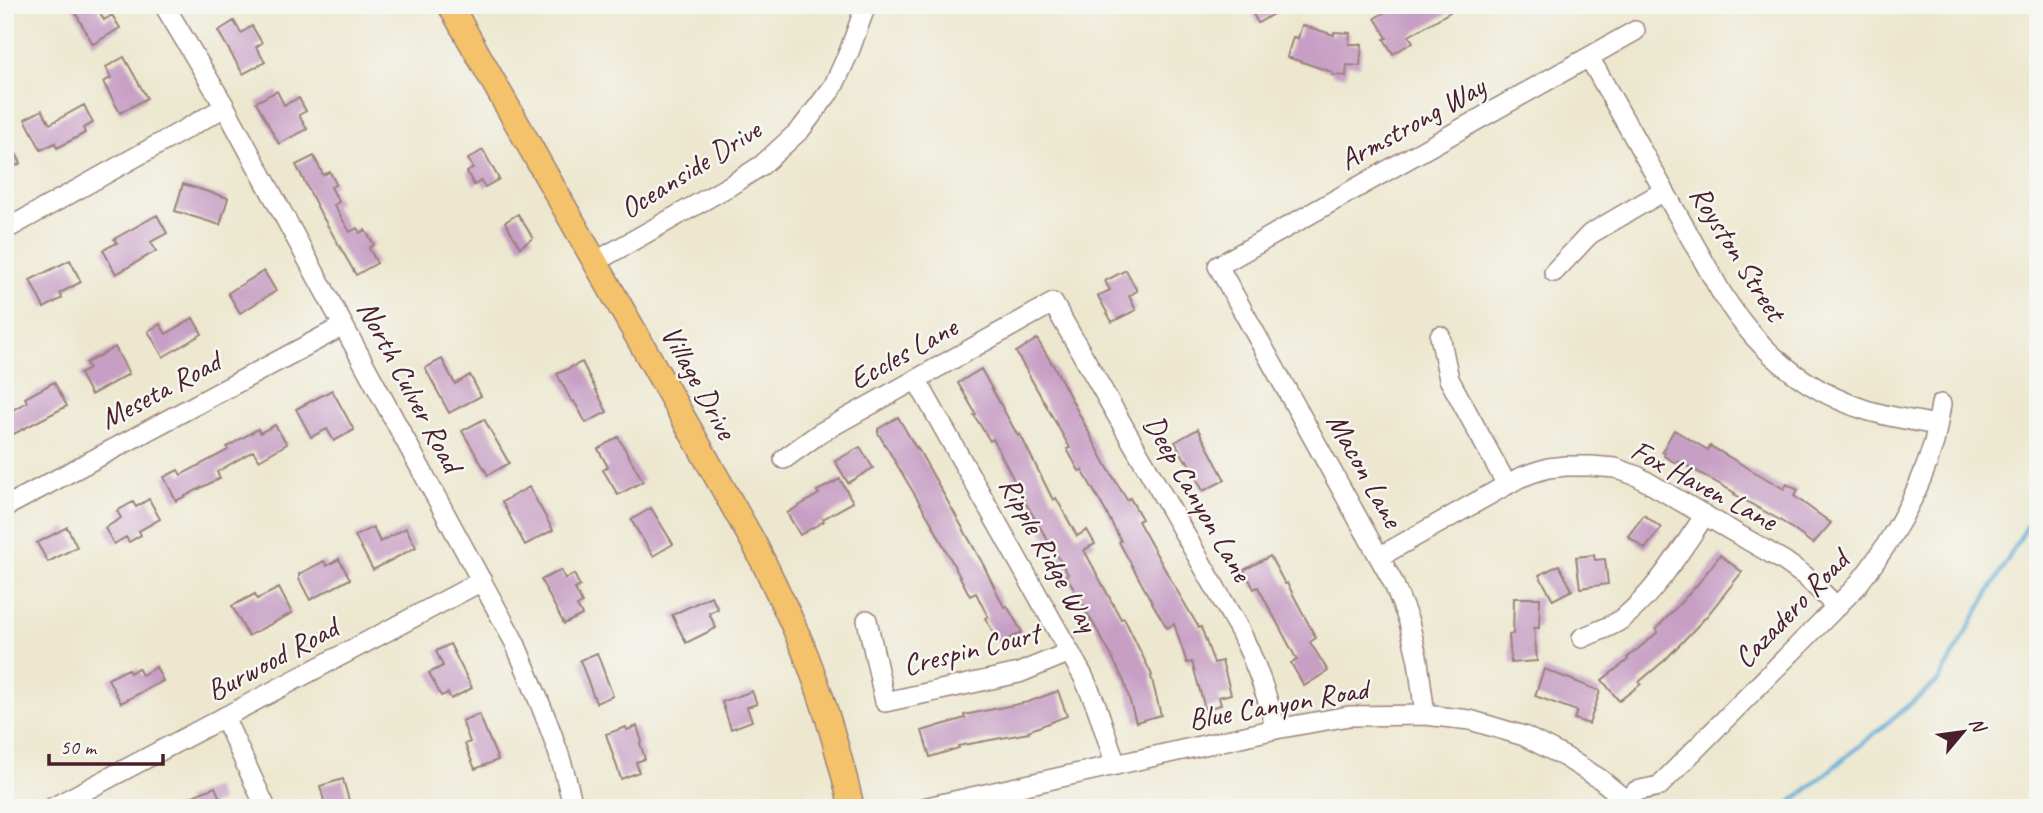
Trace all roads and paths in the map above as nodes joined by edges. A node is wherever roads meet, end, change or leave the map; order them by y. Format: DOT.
graph roads {
  1 [pos="164,5"];
  2 [pos="450,5"];
  3 [pos="866,5"];
  4 [pos="1636,32"];
  5 [pos="1589,57"];
  6 [pos="225,107"];
  7 [pos="1664,191"];
  8 [pos="5,230"];
  9 [pos="595,262"];
  10 [pos="1219,266"];
  11 [pos="1554,272"];
  12 [pos="1053,303"];
  13 [pos="343,326"];
  14 [pos="1440,336"];
  15 [pos="916,379"];
  16 [pos="1941,404"];
  17 [pos="1937,425"];
  18 [pos="784,459"];
  19 [pos="1507,485"];
  20 [pos="5,507"];
  21 [pos="1705,516"];
  22 [pos="1379,557"];
  23 [pos="482,581"];
  24 [pos="1837,607"];
  25 [pos="867,620"];
  26 [pos="1582,638"];
  27 [pos="1070,652"];
  28 [pos="1425,715"];
  29 [pos="224,717"];
  30 [pos="1276,729"];
  31 [pos="1116,765"];
  32 [pos="1624,804"];
  33 [pos="52,808"];
  34 [pos="266,808"];
  35 [pos="573,808"];
  36 [pos="852,808"];
  37 [pos="923,808"];
  1 -- 6 [label="street, North Culver Road"];
  2 -- 9 [label="main road, Village Drive"];
  3 -- 9 [label="street, Oceanside Drive"];
  4 -- 5 [label="street, Armstrong Way"];
  5 -- 7 [label="street, Royston Street"];
  5 -- 10 [label="street, Armstrong Way"];
  6 -- 8 [label="street"];
  6 -- 13 [label="street, North Culver Road"];
  7 -- 11 [label="street"];
  7 -- 17 [label="street, Royston Street"];
  9 -- 36 [label="main road, Village Drive"];
  10 -- 22 [label="street, Macon Lane"];
  12 -- 15 [label="street, Eccles Lane"];
  12 -- 30 [label="street, Deep Canyon Lane"];
  13 -- 20 [label="street, Meseta Road"];
  13 -- 23 [label="street, North Culver Road"];
  14 -- 19 [label="street"];
  15 -- 18 [label="street, Eccles Lane"];
  15 -- 27 [label="street, Ripple Ridge Way"];
  16 -- 17 [label="street, Cazadero Road"];
  17 -- 24 [label="street, Cazadero Road"];
  19 -- 21 [label="street, Fox Haven Lane"];
  19 -- 22 [label="street, Fox Haven Lane"];
  21 -- 24 [label="street, Fox Haven Lane"];
  21 -- 26 [label="street"];
  22 -- 28 [label="street, Macon Lane"];
  23 -- 29 [label="street, Burwood Road"];
  23 -- 35 [label="street, North Culver Road"];
  24 -- 32 [label="street, Cazadero Road"];
  25 -- 27 [label="street, Crespin Court"];
  27 -- 31 [label="street, Ripple Ridge Way"];
  28 -- 30 [label="street, Blue Canyon Road"];
  28 -- 32 [label="street, Blue Canyon Road"];
  29 -- 33 [label="street, Burwood Road"];
  29 -- 34 [label="street"];
  30 -- 31 [label="street, Blue Canyon Road"];
  31 -- 37 [label="street, Blue Canyon Road"];
}
